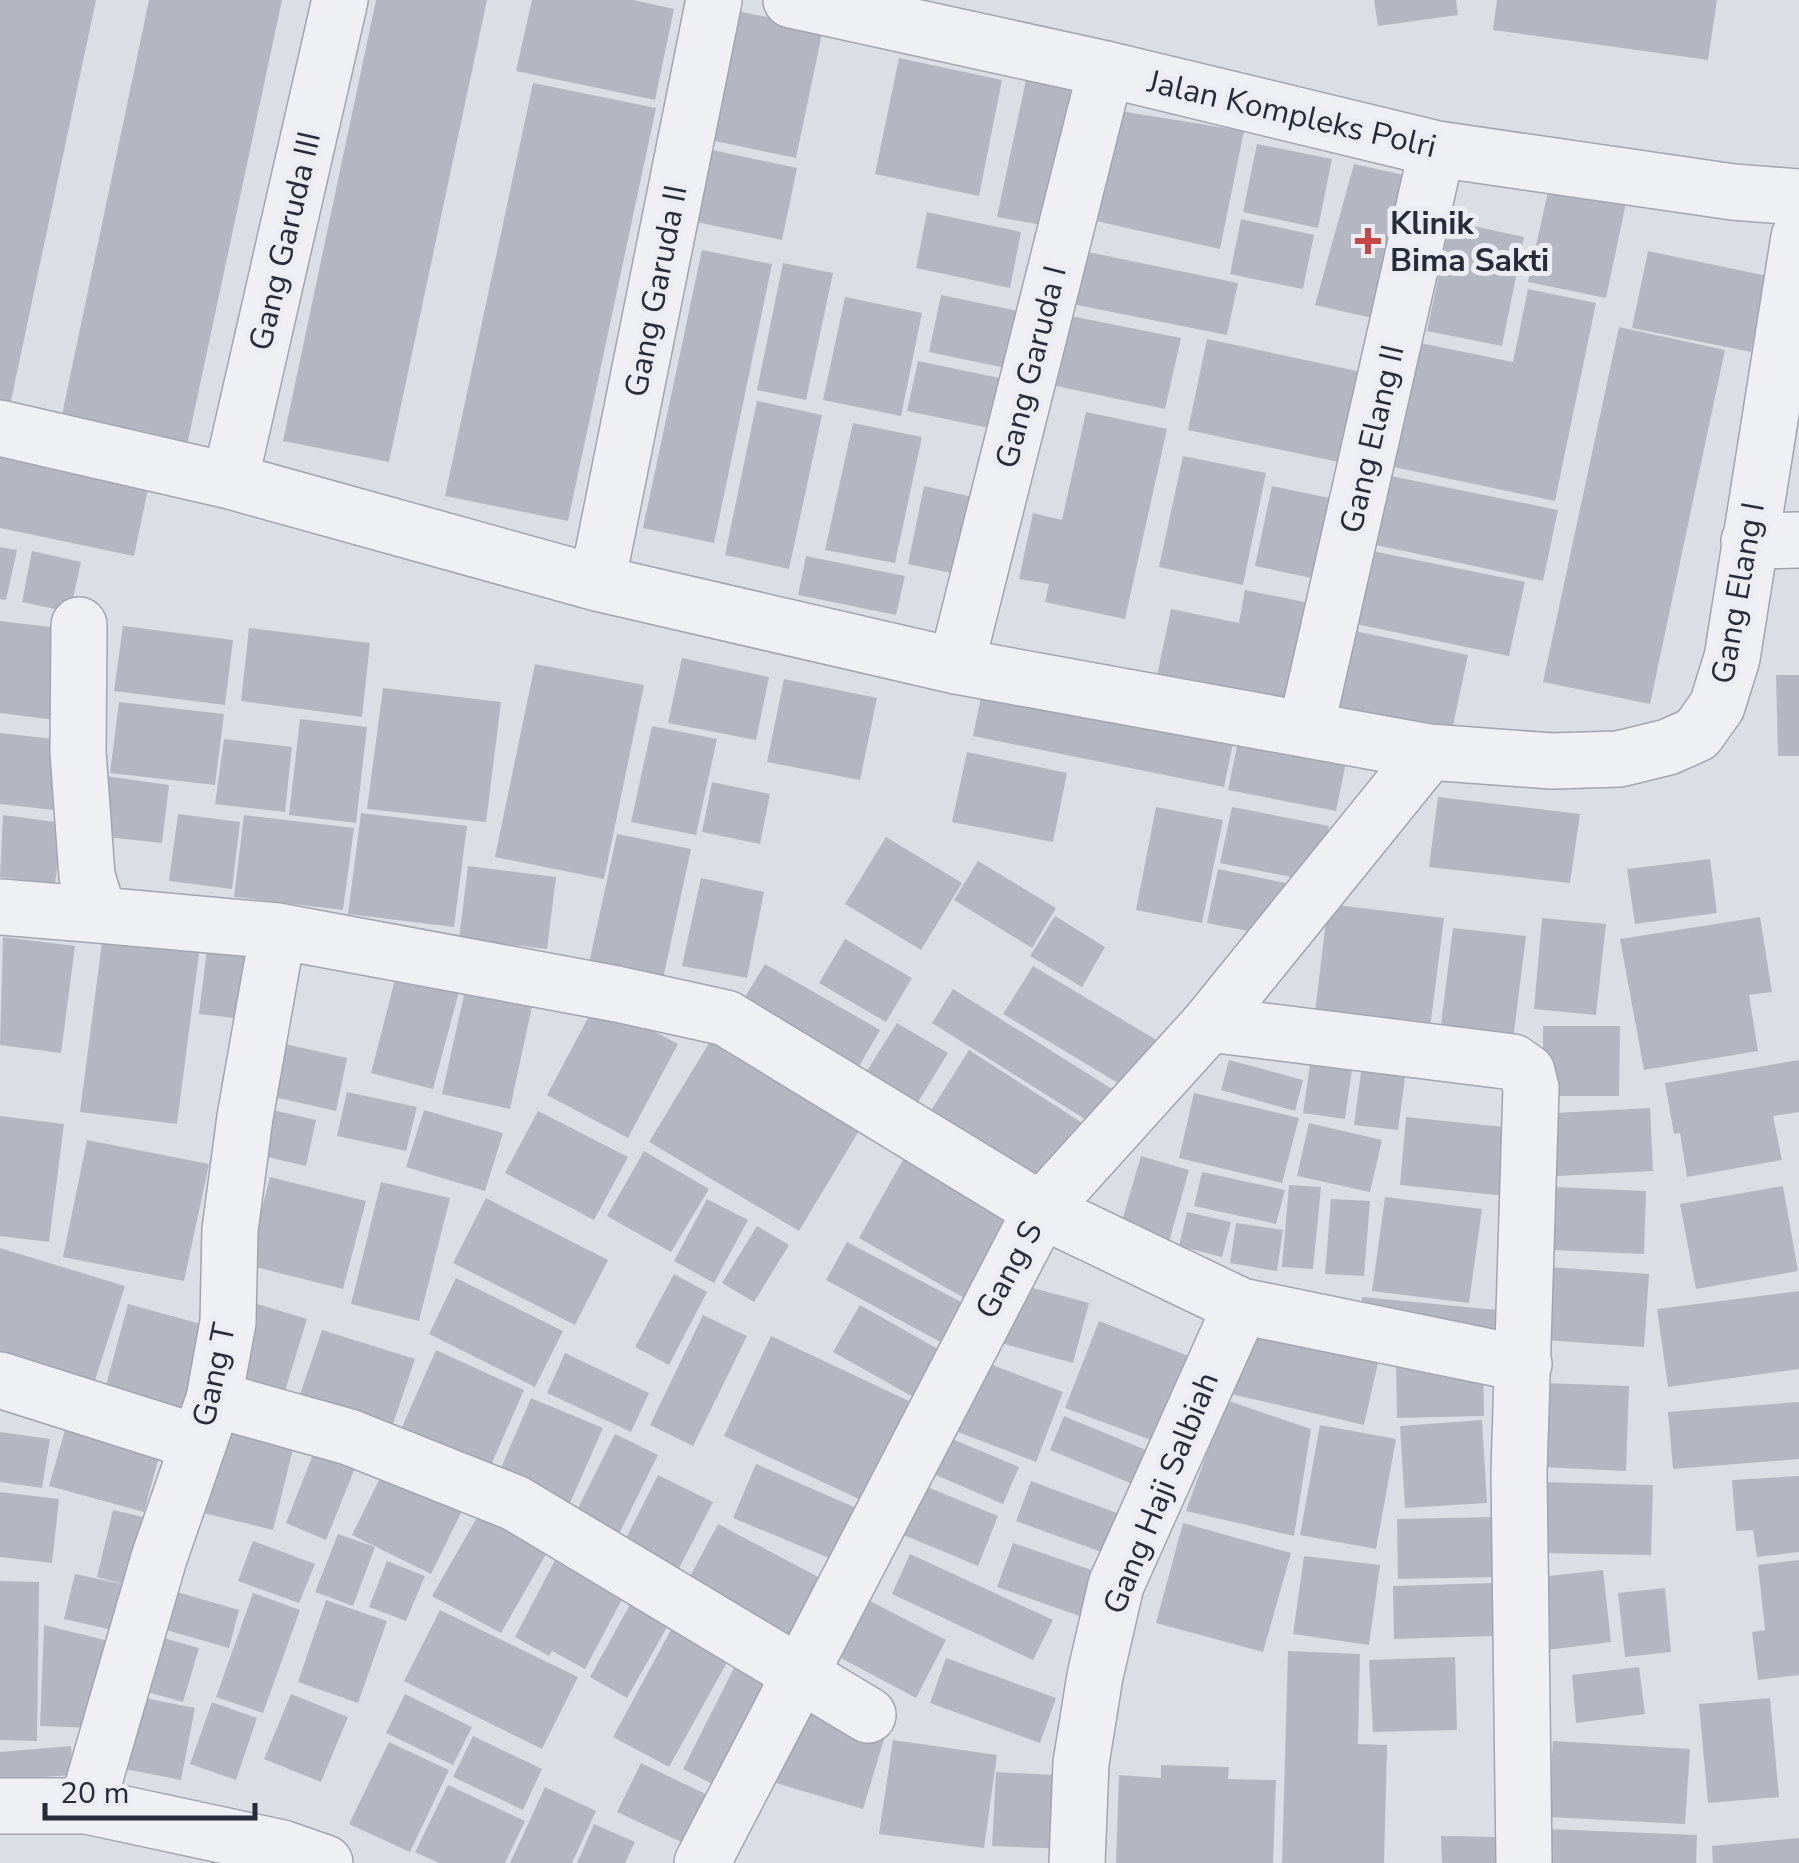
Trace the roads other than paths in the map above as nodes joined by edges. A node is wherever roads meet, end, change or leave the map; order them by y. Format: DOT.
graph roads {
  1 [pos="340,0"];
  2 [pos="714,0"];
  3 [pos="791,0"];
  4 [pos="1106,70"];
  5 [pos="1437,149"];
  6 [pos="1799,197"];
  7 [pos="1799,236"];
  8 [pos="0,428"];
  9 [pos="230,481"];
  10 [pos="1774,541"];
  11 [pos="597,583"];
  12 [pos="79,625"];
  13 [pos="956,666"];
  14 [pos="1306,728"];
  15 [pos="1430,752"];
  16 [pos="0,907"];
  17 [pos="98,914"];
  18 [pos="278,931"];
  19 [pos="1209,1024"];
  20 [pos="1041,1210"];
  21 [pos="1241,1306"];
  22 [pos="1524,1364"];
  23 [pos="0,1380"];
  24 [pos="206,1421"];
  25 [pos="798,1675"];
  26 [pos="868,1715"];
  27 [pos="0,1806"];
  28 [pos="87,1806"];
  29 [pos="295,1858"];
  30 [pos="702,1863"];
  31 [pos="1077,1863"];
  32 [pos="1524,1863"];
  1 -- 9 [label="street, Gang Garuda III"];
  2 -- 11 [label="street, Gang Garuda II"];
  3 -- 4 [label="street, Jalan Kompleks Polri"];
  4 -- 5 [label="street, Jalan Kompleks Polri"];
  4 -- 13 [label="street, Gang Garuda I"];
  5 -- 6 [label="street, Jalan Kompleks Polri"];
  5 -- 14 [label="street, Gang Elang II"];
  7 -- 10 [label="street, Gang Elang I"];
  8 -- 9 [label="street, Gang Elang I"];
  9 -- 11 [label="street, Gang Elang I"];
  10 -- 15 [label="street, Gang Elang I"];
  11 -- 13 [label="street, Gang Elang I"];
  12 -- 17 [label="street"];
  13 -- 14 [label="street, Gang Elang I"];
  14 -- 15 [label="street, Gang Elang I"];
  15 -- 19 [label="street, Gang S"];
  16 -- 17 [label="street"];
  17 -- 18 [label="street"];
  18 -- 20 [label="street"];
  18 -- 24 [label="street, Gang T"];
  19 -- 20 [label="street, Gang S"];
  19 -- 22 [label="street"];
  20 -- 21 [label="street"];
  20 -- 25 [label="street, Gang S"];
  21 -- 22 [label="street"];
  21 -- 31 [label="street, Gang Haji Salbiah"];
  22 -- 32 [label="street"];
  23 -- 24 [label="street"];
  24 -- 25 [label="street"];
  24 -- 28 [label="street, Gang T"];
  25 -- 26 [label="street"];
  25 -- 30 [label="street, Gang S"];
  27 -- 28 [label="street"];
  28 -- 29 [label="street"];
}
